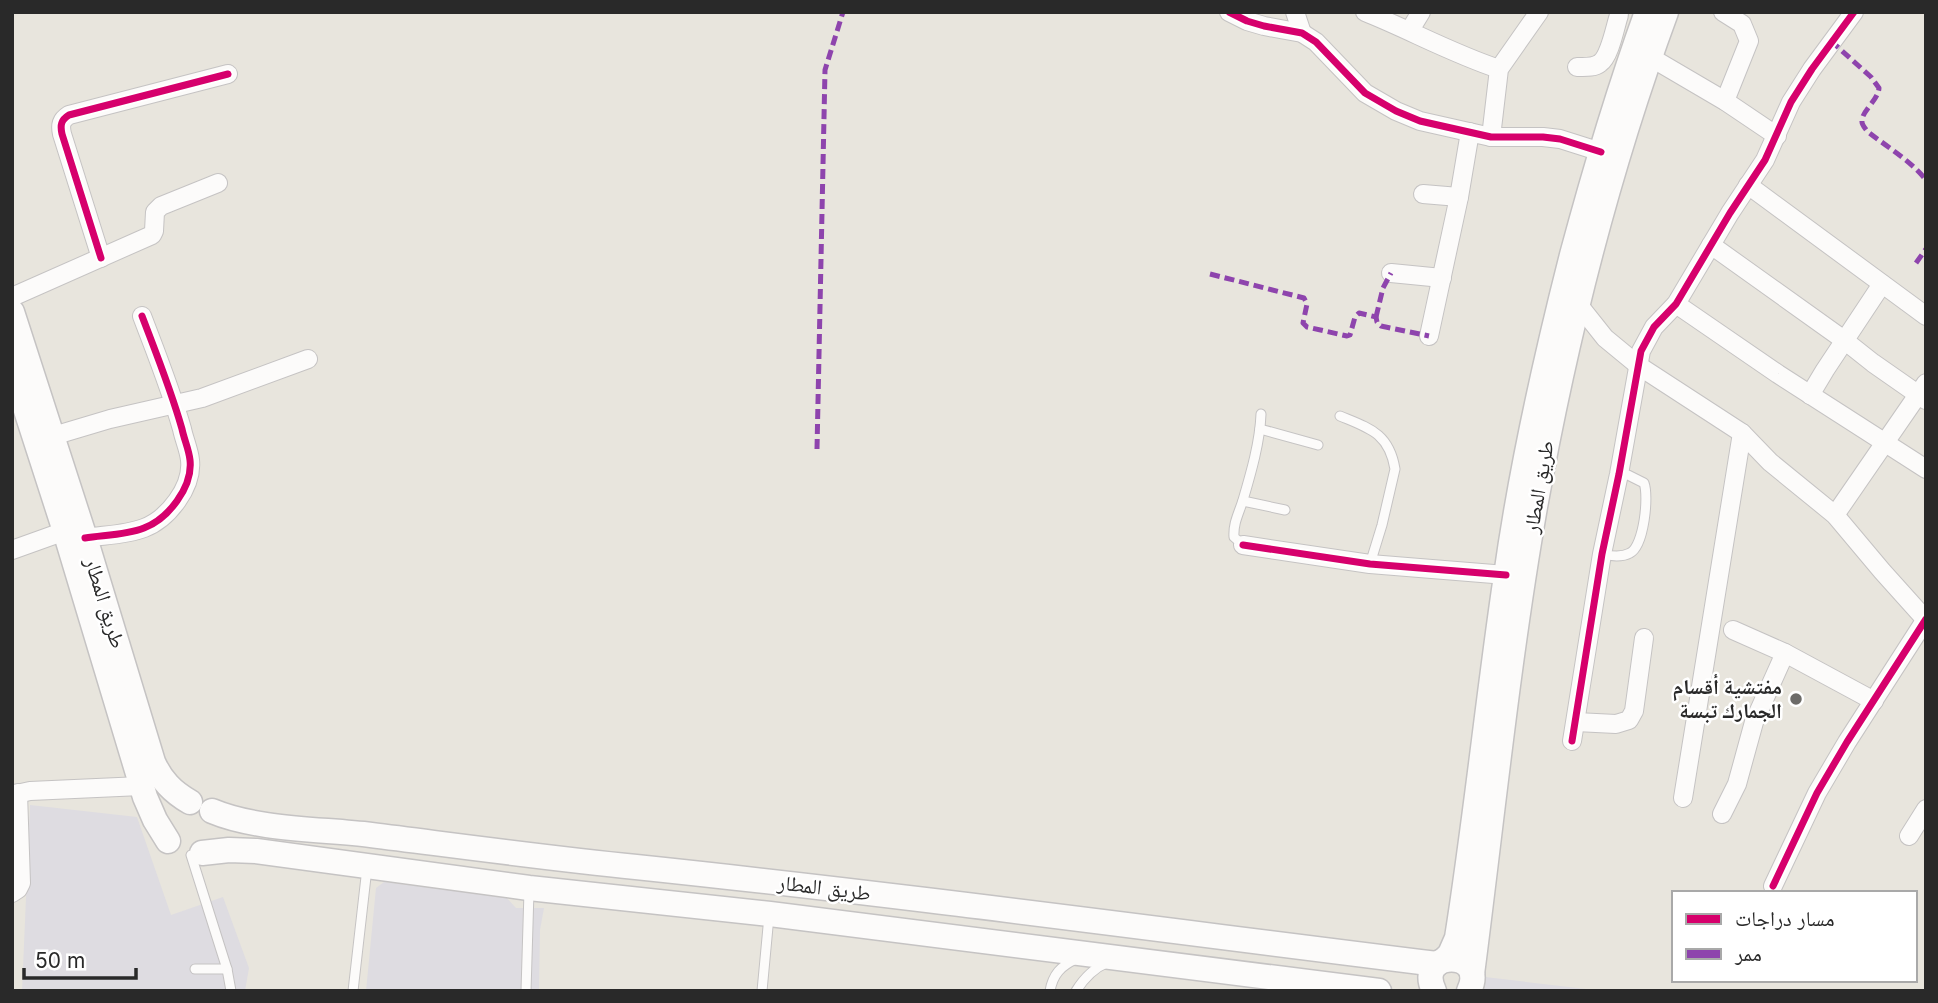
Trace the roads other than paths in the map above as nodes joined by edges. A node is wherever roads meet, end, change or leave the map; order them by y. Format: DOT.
graph roads {
  1 [pos="1229,12"];
  2 [pos="1295,12"];
  3 [pos="1365,12"];
  4 [pos="1421,12"];
  5 [pos="1539,12"];
  6 [pos="1666,12"];
  7 [pos="1723,12"];
  8 [pos="1854,12"];
  9 [pos="1615,14"];
  10 [pos="1645,17"];
  11 [pos="1410,30"];
  12 [pos="1302,33"];
  13 [pos="1650,57"];
  14 [pos="1577,67"];
  15 [pos="1499,69"];
  16 [pos="228,74"];
  17 [pos="1725,101"];
  18 [pos="1470,132"];
  19 [pos="1777,136"];
  20 [pos="1491,137"];
  21 [pos="1601,152"];
  22 [pos="218,183"];
  23 [pos="1748,185"];
  24 [pos="1423,194"];
  25 [pos="1459,197"];
  26 [pos="1711,245"];
  27 [pos="101,258"];
  28 [pos="1391,273"];
  29 [pos="1442,278"];
  30 [pos="1882,284"];
  31 [pos="12,298"];
  32 [pos="1569,302"];
  33 [pos="1676,304"];
  34 [pos="12,312"];
  35 [pos="142,316"];
  36 [pos="1926,316"];
  37 [pos="1429,336"];
  38 [pos="1844,340"];
  39 [pos="308,359"];
  40 [pos="1639,366"];
  41 [pos="12,367"];
  42 [pos="1923,393"];
  43 [pos="1810,395"];
  44 [pos="175,405"];
  45 [pos="1261,415"];
  46 [pos="1340,416"];
  47 [pos="1260,429"];
  48 [pos="1742,433"];
  49 [pos="53,436"];
  50 [pos="1885,443"];
  51 [pos="1318,445"];
  52 [pos="1926,469"];
  53 [pos="1619,474"];
  54 [pos="1243,501"];
  55 [pos="1285,510"];
  56 [pos="1835,515"];
  57 [pos="75,534"];
  58 [pos="1243,545"];
  59 [pos="12,550"];
  60 [pos="1602,554"];
  61 [pos="1370,564"];
  62 [pos="1515,577"];
  63 [pos="1926,619"];
  64 [pos="1733,630"];
  65 [pos="1644,638"];
  66 [pos="1785,653"];
  67 [pos="1874,701"];
  68 [pos="1576,722"];
  69 [pos="1572,741"];
  70 [pos="141,786"];
  71 [pos="15,794"];
  72 [pos="1683,798"];
  73 [pos="201,807"];
  74 [pos="1926,810"];
  75 [pos="1722,814"];
  76 [pos="371,835"];
  77 [pos="1909,836"];
  78 [pos="168,841"];
  79 [pos="196,854"];
  80 [pos="532,856"];
  81 [pos="368,866"];
  82 [pos="773,881"];
  83 [pos="1773,886"];
  84 [pos="529,888"];
  85 [pos="12,893"];
  86 [pos="770,914"];
  87 [pos="1087,955"];
  88 [pos="1117,959"];
  89 [pos="1441,962"];
  90 [pos="195,969"];
  91 [pos="228,969"];
  92 [pos="1470,982"];
  93 [pos="231,991"];
  94 [pos="353,991"];
  95 [pos="526,991"];
  96 [pos="762,991"];
  97 [pos="1049,991"];
  98 [pos="1076,991"];
  99 [pos="1379,991"];
  100 [pos="1434,991"];
  1 -- 12 [label="street"];
  2 -- 12 [label="street"];
  3 -- 11 [label="street"];
  4 -- 11 [label="street"];
  5 -- 15 [label="street"];
  6 -- 13 [label="main road, طريق المطار"];
  7 -- 17 [label="street"];
  8 -- 19 [label="street"];
  9 -- 10 [label="street"];
  9 -- 14 [label="street"];
  10 -- 21 [label="main road, طريق المطار"];
  11 -- 15 [label="street"];
  12 -- 18 [label="street"];
  13 -- 17 [label="street"];
  13 -- 32 [label="main road, طريق المطار"];
  15 -- 20 [label="street"];
  16 -- 27 [label="street"];
  17 -- 19 [label="street"];
  18 -- 20 [label="street"];
  18 -- 25 [label="street"];
  19 -- 23 [label="street"];
  20 -- 21 [label="street"];
  21 -- 32 [label="main road, طريق المطار"];
  22 -- 27 [label="street"];
  23 -- 26 [label="street"];
  23 -- 30 [label="street"];
  24 -- 25 [label="street"];
  25 -- 29 [label="street"];
  26 -- 33 [label="street"];
  26 -- 38 [label="street"];
  27 -- 31 [label="street"];
  28 -- 29 [label="street"];
  29 -- 37 [label="street"];
  30 -- 36 [label="street"];
  30 -- 38 [label="street"];
  32 -- 40 [label="street"];
  32 -- 62 [label="main road, طريق المطار"];
  33 -- 40 [label="street"];
  33 -- 43 [label="street"];
  34 -- 49 [label="main road, طريق المطار"];
  35 -- 44 [label="street"];
  38 -- 42 [label="street"];
  38 -- 43 [label="street"];
  39 -- 44 [label="street"];
  40 -- 48 [label="street"];
  40 -- 53 [label="street"];
  41 -- 57 [label="main road, طريق المطار"];
  42 -- 50 [label="street"];
  43 -- 50 [label="street"];
  44 -- 49 [label="street"];
  44 -- 57 [label="street"];
  45 -- 47 [label="lane"];
  46 -- 61 [label="lane"];
  47 -- 51 [label="lane"];
  47 -- 54 [label="lane"];
  48 -- 56 [label="street"];
  48 -- 72 [label="street"];
  49 -- 57 [label="main road, طريق المطار"];
  50 -- 52 [label="street"];
  50 -- 56 [label="street"];
  53 -- 60 [label="street"];
  53 -- 60 [label="lane"];
  54 -- 55 [label="lane"];
  54 -- 58 [label="lane"];
  56 -- 63 [label="street"];
  57 -- 59 [label="street"];
  57 -- 70 [label="main road, طريق المطار"];
  57 -- 73 [label="main road, طريق المطار"];
  58 -- 61 [label="street"];
  60 -- 68 [label="street"];
  61 -- 62 [label="street"];
  62 -- 89 [label="main road, طريق المطار"];
  62 -- 92 [label="main road, طريق المطار"];
  63 -- 67 [label="street"];
  64 -- 66 [label="street"];
  65 -- 68 [label="street"];
  66 -- 67 [label="street"];
  66 -- 75 [label="street"];
  67 -- 83 [label="street"];
  68 -- 69 [label="street"];
  70 -- 71 [label="street"];
  70 -- 78 [label="main road, طريق المطار"];
  71 -- 85 [label="street"];
  73 -- 76 [label="main road, طريق المطار"];
  73 -- 78 [label="main road"];
  73 -- 79 [label="main road"];
  74 -- 77 [label="street"];
  76 -- 80 [label="main road, طريق المطار"];
  76 -- 81 [label="main road"];
  78 -- 79 [label="main road"];
  79 -- 81 [label="main road, طريق المطار"];
  79 -- 91 [label="lane"];
  80 -- 82 [label="main road, طريق المطار"];
  80 -- 84 [label="main road"];
  81 -- 84 [label="main road, طريق المطار"];
  81 -- 94 [label="lane"];
  82 -- 86 [label="main road"];
  82 -- 89 [label="main road, طريق المطار"];
  84 -- 86 [label="main road, طريق المطار"];
  84 -- 95 [label="lane"];
  86 -- 87 [label="main road, طريق المطار"];
  86 -- 96 [label="lane"];
  87 -- 88 [label="main road, طريق المطار"];
  87 -- 97 [label="lane"];
  88 -- 98 [label="lane"];
  88 -- 99 [label="main road, طريق المطار"];
  89 -- 92 [label="main road"];
  89 -- 100 [label="main road"];
  90 -- 91 [label="lane"];
  91 -- 93 [label="lane"];
}
